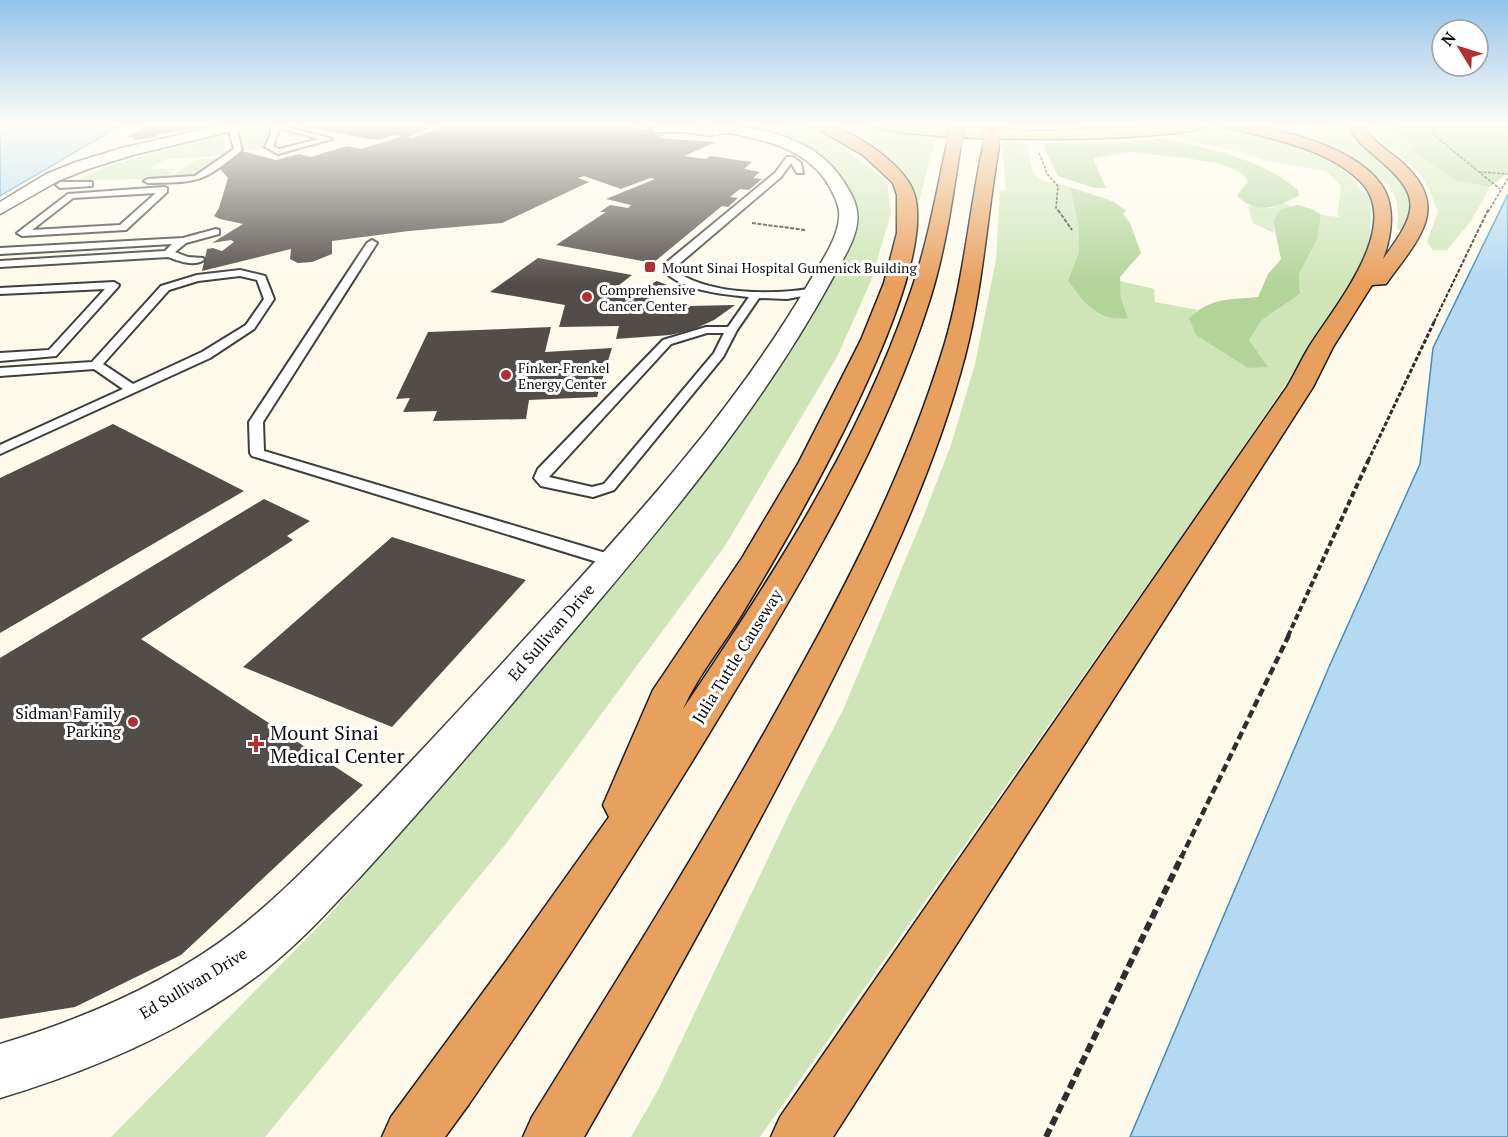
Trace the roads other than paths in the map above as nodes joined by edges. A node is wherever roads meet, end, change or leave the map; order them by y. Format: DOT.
graph roads {
  1 [pos="57,177"];
  2 [pos="77,177"];
  3 [pos="200,177"];
  4 [pos="777,177"];
  5 [pos="817,177"];
  6 [pos="894,177"];
  7 [pos="947,177"];
  8 [pos="984,177"];
  9 [pos="1363,177"];
  10 [pos="1407,177"];
  11 [pos="101,183"];
  12 [pos="121,183"];
  13 [pos="60,185"];
  14 [pos="30,191"];
  15 [pos="126,192"];
  16 [pos="110,193"];
  17 [pos="0,209"];
  18 [pos="0,222"];
  19 [pos="83,230"];
  20 [pos="64,231"];
  21 [pos="216,232"];
  22 [pos="183,241"];
  23 [pos="372,243"];
  24 [pos="64,247"];
  25 [pos="44,248"];
  26 [pos="0,251"];
  27 [pos="171,254"];
  28 [pos="199,260"];
  29 [pos="54,262"];
  30 [pos="27,263"];
  31 [pos="0,264"];
  32 [pos="0,289"];
  33 [pos="26,290"];
  34 [pos="815,291"];
  35 [pos="756,295"];
  36 [pos="731,330"];
  37 [pos="0,357"];
  38 [pos="96,365"];
  39 [pos="0,372"];
  40 [pos="1300,387"];
  41 [pos="132,389"];
  42 [pos="0,450"];
  43 [pos="613,561"];
  44 [pos="598,871"];
  45 [pos="0,1071"];
  46 [pos="411,1137"];
  47 [pos="552,1137"];
  48 [pos="800,1137"];
  1 -- 14 [label="street"];
  2 -- 13 [label="street"];
  3 -- 15 [label="lane"];
  4 -- 35 [label="lane"];
  5 -- 34 [label="street, Ed Sullivan Drive"];
  6 -- 44 [label="highway"];
  7 -- 44 [label="highway, Julia Tuttle Causeway"];
  8 -- 47 [label="highway, bridge"];
  9 -- 40 [label="highway"];
  10 -- 40 [label="highway"];
  11 -- 13 [label="lane"];
  12 -- 16 [label="lane"];
  13 -- 14 [label="street"];
  13 -- 18 [label="street"];
  14 -- 17 [label="street"];
  15 -- 16 [label="lane"];
  15 -- 19 [label="lane"];
  16 -- 20 [label="lane"];
  19 -- 20 [label="lane"];
  19 -- 24 [label="lane"];
  20 -- 25 [label="lane"];
  21 -- 22 [label="lane"];
  22 -- 24 [label="lane"];
  22 -- 27 [label="lane"];
  23 -- 43 [label="lane"];
  24 -- 25 [label="lane"];
  24 -- 29 [label="lane"];
  25 -- 26 [label="lane"];
  25 -- 30 [label="lane"];
  27 -- 28 [label="lane"];
  27 -- 29 [label="lane"];
  29 -- 30 [label="lane"];
  29 -- 33 [label="lane"];
  30 -- 31 [label="lane"];
  30 -- 32 [label="lane"];
  32 -- 33 [label="lane"];
  33 -- 37 [label="lane"];
  34 -- 35 [label="lane"];
  34 -- 43 [label="street, Ed Sullivan Drive"];
  35 -- 36 [label="lane"];
  36 -- 36 [label="lane"];
  38 -- 39 [label="lane"];
  38 -- 41 [label="lane"];
  38 -- 41 [label="lane"];
  40 -- 48 [label="highway"];
  41 -- 42 [label="lane"];
  43 -- 45 [label="street, Ed Sullivan Drive"];
  44 -- 46 [label="highway, Julia Tuttle Causeway"];
}
